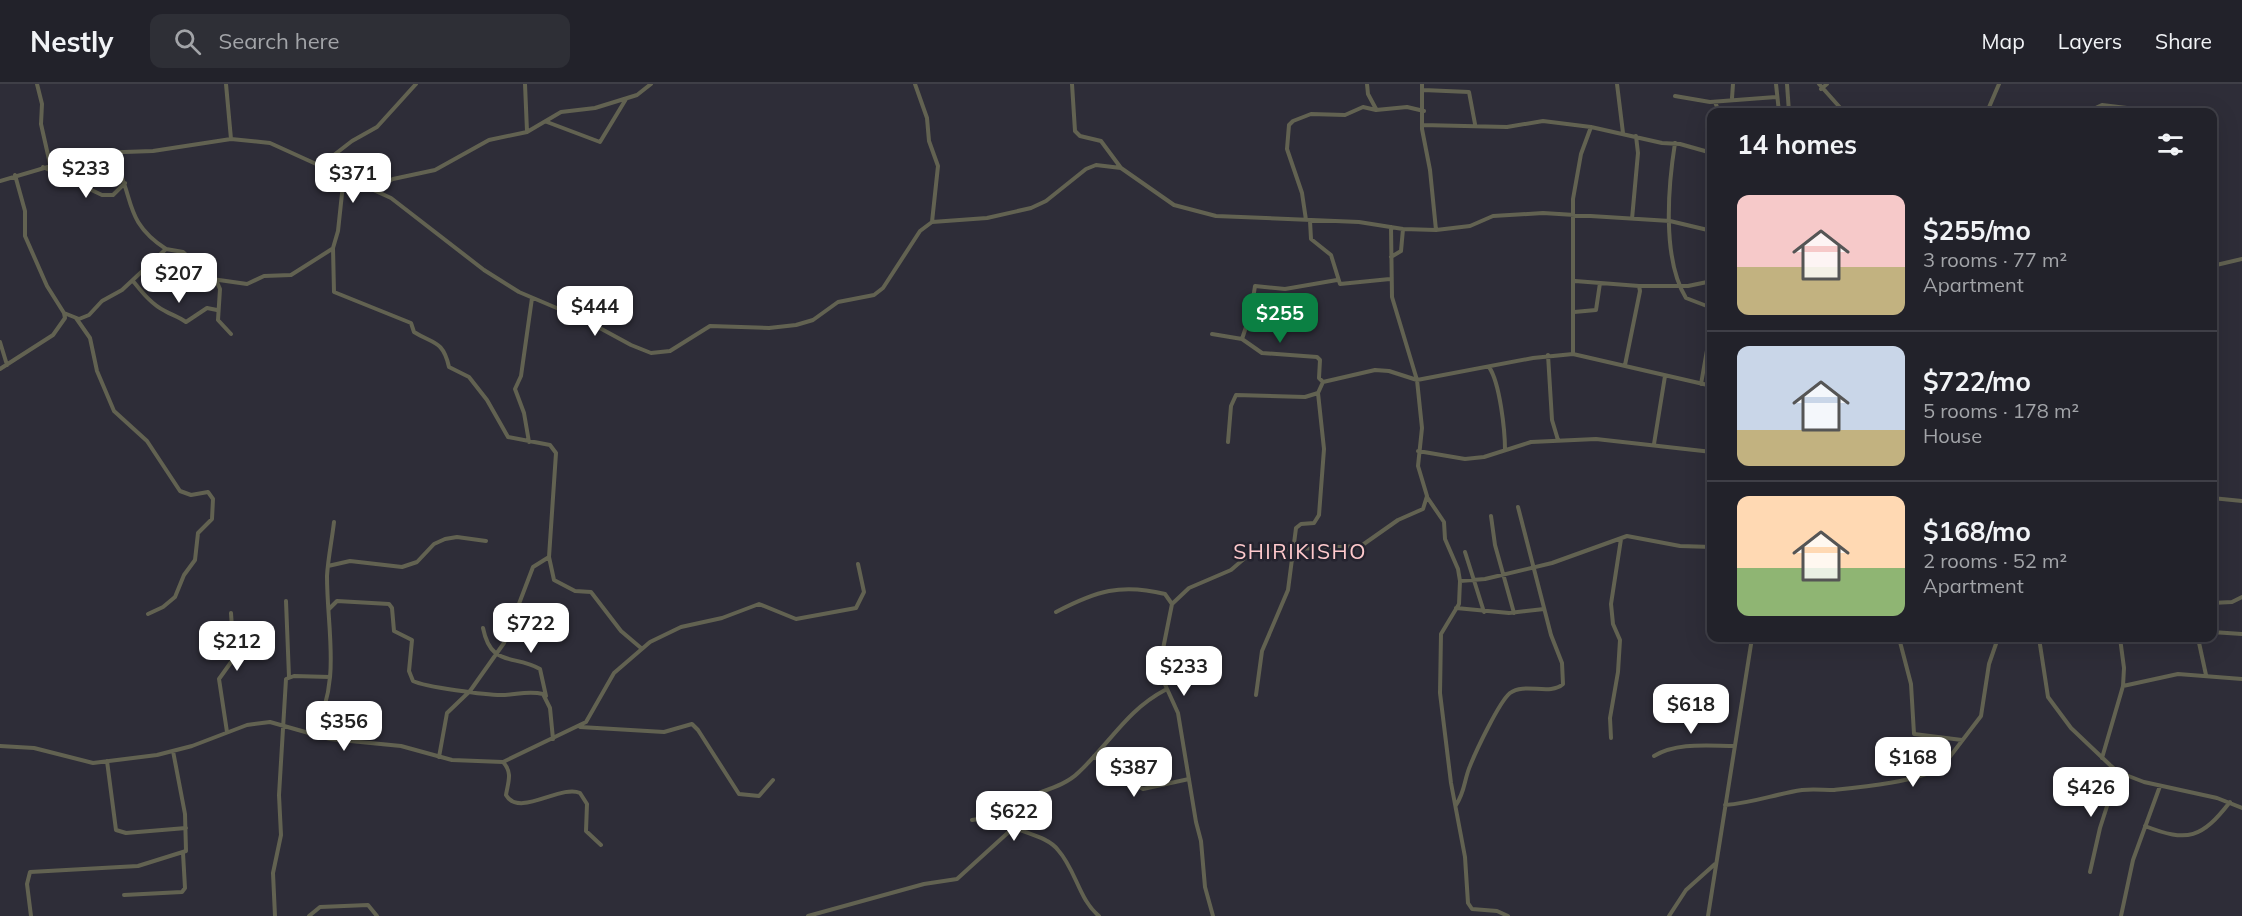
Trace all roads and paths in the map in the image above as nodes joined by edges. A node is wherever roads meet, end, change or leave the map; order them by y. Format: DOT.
graph roads {
  1 [pos="37,84"];
  2 [pos="226,84"];
  3 [pos="416,84"];
  4 [pos="525,84"];
  5 [pos="651,84"];
  6 [pos="915,84"];
  7 [pos="1071,84"];
  8 [pos="1367,84"];
  9 [pos="1422,84"];
  10 [pos="1617,84"];
  11 [pos="1733,84"];
  12 [pos="1776,84"];
  13 [pos="1787,84"];
  14 [pos="1827,84"];
  15 [pos="1999,84"];
  16 [pos="1471,86"];
  17 [pos="1820,86"];
  18 [pos="1423,90"];
  19 [pos="1469,92"];
  20 [pos="1675,96"];
  21 [pos="1776,97"];
  22 [pos="626,99"];
  23 [pos="1732,99"];
  24 [pos="1715,102"];
  25 [pos="1717,108"];
  26 [pos="1778,108"];
  27 [pos="1789,108"];
  28 [pos="1840,108"];
  29 [pos="1989,108"];
  30 [pos="2096,108"];
  31 [pos="2127,108"];
  32 [pos="1376,110"];
  33 [pos="1424,111"];
  34 [pos="546,122"];
  35 [pos="1422,125"];
  36 [pos="1476,125"];
  37 [pos="1591,127"];
  38 [pos="526,132"];
  39 [pos="1623,133"];
  40 [pos="1636,136"];
  41 [pos="231,139"];
  42 [pos="1675,143"];
  43 [pos="1707,152"];
  44 [pos="106,153"];
  45 [pos="50,164"];
  46 [pos="321,165"];
  47 [pos="42,167"];
  48 [pos="1121,168"];
  49 [pos="344,175"];
  50 [pos="15,176"];
  51 [pos="0,181"];
  52 [pos="125,183"];
  53 [pos="372,189"];
  54 [pos="1573,216"];
  55 [pos="1632,219"];
  56 [pos="1308,220"];
  57 [pos="1670,221"];
  58 [pos="932,222"];
  59 [pos="1391,227"];
  60 [pos="1403,229"];
  61 [pos="1436,230"];
  62 [pos="1707,230"];
  63 [pos="333,248"];
  64 [pos="166,249"];
  65 [pos="1391,257"];
  66 [pos="2242,259"];
  67 [pos="2217,265"];
  68 [pos="1391,278"];
  69 [pos="216,280"];
  70 [pos="1337,280"];
  71 [pos="1575,280"];
  72 [pos="133,281"];
  73 [pos="1707,282"];
  74 [pos="1600,283"];
  75 [pos="1679,285"];
  76 [pos="1639,286"];
  77 [pos="532,298"];
  78 [pos="1707,306"];
  79 [pos="217,310"];
  80 [pos="1574,312"];
  81 [pos="64,313"];
  82 [pos="76,318"];
  83 [pos="231,334"];
  84 [pos="1212,334"];
  85 [pos="1242,339"];
  86 [pos="0,342"];
  87 [pos="1707,350"];
  88 [pos="1573,354"];
  89 [pos="1548,355"];
  90 [pos="7,365"];
  91 [pos="1625,365"];
  92 [pos="1496,366"];
  93 [pos="1489,367"];
  94 [pos="0,369"];
  95 [pos="1493,373"];
  96 [pos="1665,376"];
  97 [pos="1417,380"];
  98 [pos="1323,382"];
  99 [pos="1701,384"];
  100 [pos="1707,385"];
  101 [pos="1318,393"];
  102 [pos="1558,440"];
  103 [pos="529,442"];
  104 [pos="1228,442"];
  105 [pos="1654,444"];
  106 [pos="1505,450"];
  107 [pos="1418,451"];
  108 [pos="1707,451"];
  109 [pos="1427,496"];
  110 [pos="2217,498"];
  111 [pos="2242,501"];
  112 [pos="1518,507"];
  113 [pos="1491,516"];
  114 [pos="334,522"];
  115 [pos="1620,539"];
  116 [pos="486,541"];
  117 [pos="1707,547"];
  118 [pos="1293,549"];
  119 [pos="1465,552"];
  120 [pos="549,557"];
  121 [pos="858,564"];
  122 [pos="328,566"];
  123 [pos="1533,567"];
  124 [pos="1503,575"];
  125 [pos="1474,580"];
  126 [pos="1460,582"];
  127 [pos="2242,597"];
  128 [pos="286,601"];
  129 [pos="2217,603"];
  130 [pos="1172,604"];
  131 [pos="1456,608"];
  132 [pos="329,609"];
  133 [pos="1544,609"];
  134 [pos="1056,612"];
  135 [pos="1484,612"];
  136 [pos="231,613"];
  137 [pos="1514,613"];
  138 [pos="148,614"];
  139 [pos="483,628"];
  140 [pos="2217,632"];
  141 [pos="2242,634"];
  142 [pos="1751,642"];
  143 [pos="1900,642"];
  144 [pos="1997,642"];
  145 [pos="2040,642"];
  146 [pos="2120,642"];
  147 [pos="2199,642"];
  148 [pos="641,648"];
  149 [pos="497,655"];
  150 [pos="2206,675"];
  151 [pos="289,677"];
  152 [pos="330,677"];
  153 [pos="2242,679"];
  154 [pos="2123,686"];
  155 [pos="1165,690"];
  156 [pos="470,691"];
  157 [pos="1256,695"];
  158 [pos="546,696"];
  159 [pos="284,726"];
  160 [pos="579,727"];
  161 [pos="227,732"];
  162 [pos="313,735"];
  163 [pos="1611,738"];
  164 [pos="552,740"];
  165 [pos="1963,740"];
  166 [pos="0,746"];
  167 [pos="1735,746"];
  168 [pos="173,751"];
  169 [pos="1094,756"];
  170 [pos="1654,756"];
  171 [pos="439,757"];
  172 [pos="2102,758"];
  173 [pos="108,761"];
  174 [pos="503,762"];
  175 [pos="2118,772"];
  176 [pos="1189,779"];
  177 [pos="773,780"];
  178 [pos="2160,786"];
  179 [pos="2230,802"];
  180 [pos="1456,805"];
  181 [pos="1725,805"];
  182 [pos="2242,808"];
  183 [pos="1011,814"];
  184 [pos="972,820"];
  185 [pos="2145,826"];
  186 [pos="1013,827"];
  187 [pos="186,828"];
  188 [pos="601,846"];
  189 [pos="183,853"];
  190 [pos="1716,864"];
  191 [pos="2090,872"];
  192 [pos="124,895"];
  193 [pos="31,916"];
  194 [pos="274,916"];
  195 [pos="309,916"];
  196 [pos="377,916"];
  197 [pos="808,916"];
  198 [pos="1099,916"];
  199 [pos="1214,916"];
  200 [pos="1508,916"];
  201 [pos="1669,916"];
  202 [pos="1708,916"];
  203 [pos="2121,916"];
  1 -- 45 [label="street"];
  2 -- 41 [label="street"];
  3 -- 46 [label="street"];
  4 -- 38 [label="street"];
  5 -- 22 [label="street"];
  6 -- 58 [label="street"];
  7 -- 48 [label="street"];
  8 -- 32 [label="street"];
  9 -- 18 [label="street"];
  10 -- 39 [label="street"];
  11 -- 23 [label="street"];
  12 -- 21 [label="street"];
  13 -- 27 [label="street"];
  14 -- 17 [label="street"];
  15 -- 29 [label="street"];
  16 -- 19 [label="street"];
  17 -- 28 [label="street"];
  18 -- 19 [label="street"];
  18 -- 33 [label="street"];
  19 -- 36 [label="street"];
  20 -- 24 [label="street"];
  21 -- 23 [label="street"];
  21 -- 26 [label="street"];
  22 -- 34 [label="street"];
  22 -- 34 [label="street"];
  23 -- 24 [label="street"];
  24 -- 25 [label="street"];
  30 -- 31 [label="street"];
  32 -- 33 [label="street"];
  32 -- 56 [label="street"];
  33 -- 35 [label="street"];
  34 -- 38 [label="street"];
  35 -- 36 [label="street"];
  35 -- 61 [label="street"];
  36 -- 37 [label="street"];
  37 -- 39 [label="street"];
  37 -- 54 [label="street"];
  38 -- 53 [label="street"];
  39 -- 40 [label="street"];
  40 -- 42 [label="street"];
  40 -- 55 [label="street"];
  41 -- 44 [label="street"];
  41 -- 46 [label="street"];
  42 -- 43 [label="street"];
  42 -- 57 [label="street"];
  44 -- 45 [label="street"];
  44 -- 52 [label="street"];
  45 -- 47 [label="street"];
  46 -- 49 [label="street"];
  47 -- 50 [label="street"];
  47 -- 52 [label="street"];
  48 -- 56 [label="street"];
  48 -- 58 [label="street"];
  49 -- 53 [label="street"];
  49 -- 63 [label="street"];
  50 -- 51 [label="street"];
  50 -- 81 [label="street"];
  52 -- 64 [label="street"];
  53 -- 77 [label="street"];
  54 -- 55 [label="street"];
  54 -- 61 [label="street"];
  54 -- 71 [label="street"];
  55 -- 57 [label="street"];
  56 -- 59 [label="street"];
  56 -- 70 [label="street"];
  57 -- 62 [label="street"];
  57 -- 75 [label="street"];
  58 -- 77 [label="street"];
  59 -- 60 [label="street"];
  59 -- 65 [label="street"];
  60 -- 61 [label="street"];
  60 -- 65 [label="street"];
  63 -- 69 [label="street"];
  63 -- 103 [label="street"];
  64 -- 69 [label="street"];
  64 -- 72 [label="street"];
  65 -- 68 [label="street"];
  66 -- 67 [label="street"];
  68 -- 70 [label="street"];
  68 -- 97 [label="street"];
  69 -- 79 [label="street"];
  70 -- 85 [label="street"];
  71 -- 74 [label="street"];
  71 -- 80 [label="street"];
  72 -- 79 [label="street"];
  72 -- 82 [label="street"];
  73 -- 75 [label="street"];
  74 -- 76 [label="street"];
  74 -- 80 [label="street"];
  75 -- 76 [label="street"];
  75 -- 78 [label="street"];
  76 -- 91 [label="street"];
  77 -- 103 [label="street"];
  79 -- 83 [label="street"];
  80 -- 88 [label="street"];
  81 -- 82 [label="street"];
  81 -- 90 [label="street"];
  82 -- 138 [label="street"];
  84 -- 85 [label="street"];
  85 -- 98 [label="street"];
  86 -- 90 [label="street"];
  87 -- 99 [label="street"];
  88 -- 89 [label="street"];
  88 -- 91 [label="street"];
  89 -- 92 [label="street"];
  89 -- 102 [label="street"];
  90 -- 94 [label="street"];
  91 -- 96 [label="street"];
  92 -- 93 [label="street"];
  92 -- 95 [label="street"];
  93 -- 95 [label="street"];
  93 -- 97 [label="street"];
  95 -- 106 [label="street"];
  96 -- 99 [label="street"];
  96 -- 105 [label="street"];
  97 -- 98 [label="street"];
  97 -- 107 [label="street"];
  98 -- 101 [label="street"];
  99 -- 100 [label="street"];
  101 -- 104 [label="street"];
  101 -- 118 [label="street"];
  102 -- 105 [label="street"];
  102 -- 106 [label="street"];
  103 -- 120 [label="street"];
  105 -- 108 [label="street"];
  106 -- 107 [label="street"];
  107 -- 109 [label="street"];
  109 -- 118 [label="street"];
  109 -- 126 [label="street"];
  110 -- 111 [label="street"];
  112 -- 123 [label="street"];
  113 -- 124 [label="street"];
  114 -- 122 [label="street"];
  115 -- 117 [label="street"];
  115 -- 123 [label="street"];
  115 -- 163 [label="street"];
  116 -- 122 [label="street"];
  118 -- 130 [label="street"];
  118 -- 157 [label="street"];
  119 -- 125 [label="street"];
  120 -- 148 [label="street"];
  120 -- 149 [label="street"];
  121 -- 148 [label="street"];
  122 -- 132 [label="street"];
  123 -- 124 [label="street"];
  123 -- 133 [label="street"];
  124 -- 125 [label="street"];
  124 -- 137 [label="street"];
  125 -- 126 [label="street"];
  125 -- 135 [label="street"];
  126 -- 131 [label="street"];
  127 -- 129 [label="street"];
  128 -- 151 [label="street"];
  130 -- 134 [label="street"];
  130 -- 155 [label="street"];
  131 -- 135 [label="street"];
  131 -- 180 [label="street"];
  132 -- 152 [label="street"];
  132 -- 156 [label="street"];
  133 -- 137 [label="street"];
  133 -- 180 [label="street"];
  135 -- 137 [label="street"];
  136 -- 161 [label="street"];
  139 -- 149 [label="street"];
  140 -- 141 [label="street"];
  142 -- 167 [label="street"];
  143 -- 165 [label="street"];
  144 -- 165 [label="street"];
  145 -- 172 [label="street"];
  146 -- 154 [label="street"];
  147 -- 150 [label="street"];
  148 -- 160 [label="street"];
  149 -- 156 [label="street"];
  149 -- 158 [label="street"];
  150 -- 153 [label="street"];
  150 -- 154 [label="street"];
  151 -- 152 [label="street"];
  151 -- 159 [label="street"];
  152 -- 162 [label="street"];
  154 -- 172 [label="street"];
  155 -- 169 [label="street"];
  155 -- 176 [label="street"];
  156 -- 158 [label="street"];
  156 -- 171 [label="street"];
  158 -- 164 [label="street"];
  159 -- 161 [label="street"];
  159 -- 162 [label="street"];
  159 -- 194 [label="street"];
  160 -- 164 [label="street"];
  160 -- 177 [label="street"];
  161 -- 168 [label="street"];
  162 -- 171 [label="street"];
  164 -- 174 [label="street"];
  165 -- 181 [label="street"];
  166 -- 173 [label="street"];
  167 -- 170 [label="street"];
  167 -- 181 [label="street"];
  168 -- 173 [label="street"];
  168 -- 187 [label="street"];
  169 -- 176 [label="street"];
  169 -- 183 [label="street"];
  171 -- 174 [label="street"];
  172 -- 175 [label="street"];
  173 -- 187 [label="street"];
  174 -- 188 [label="street"];
  175 -- 178 [label="street"];
  175 -- 191 [label="street"];
  176 -- 199 [label="street"];
  178 -- 179 [label="street"];
  178 -- 185 [label="street"];
  179 -- 182 [label="street"];
  179 -- 185 [label="street"];
  180 -- 200 [label="street"];
  181 -- 190 [label="street"];
  183 -- 184 [label="street"];
  183 -- 186 [label="street"];
  185 -- 203 [label="street"];
  186 -- 197 [label="street"];
  186 -- 198 [label="street"];
  187 -- 189 [label="street"];
  189 -- 192 [label="street"];
  189 -- 193 [label="street"];
  190 -- 201 [label="street"];
  190 -- 202 [label="street"];
  195 -- 196 [label="street"];
}
